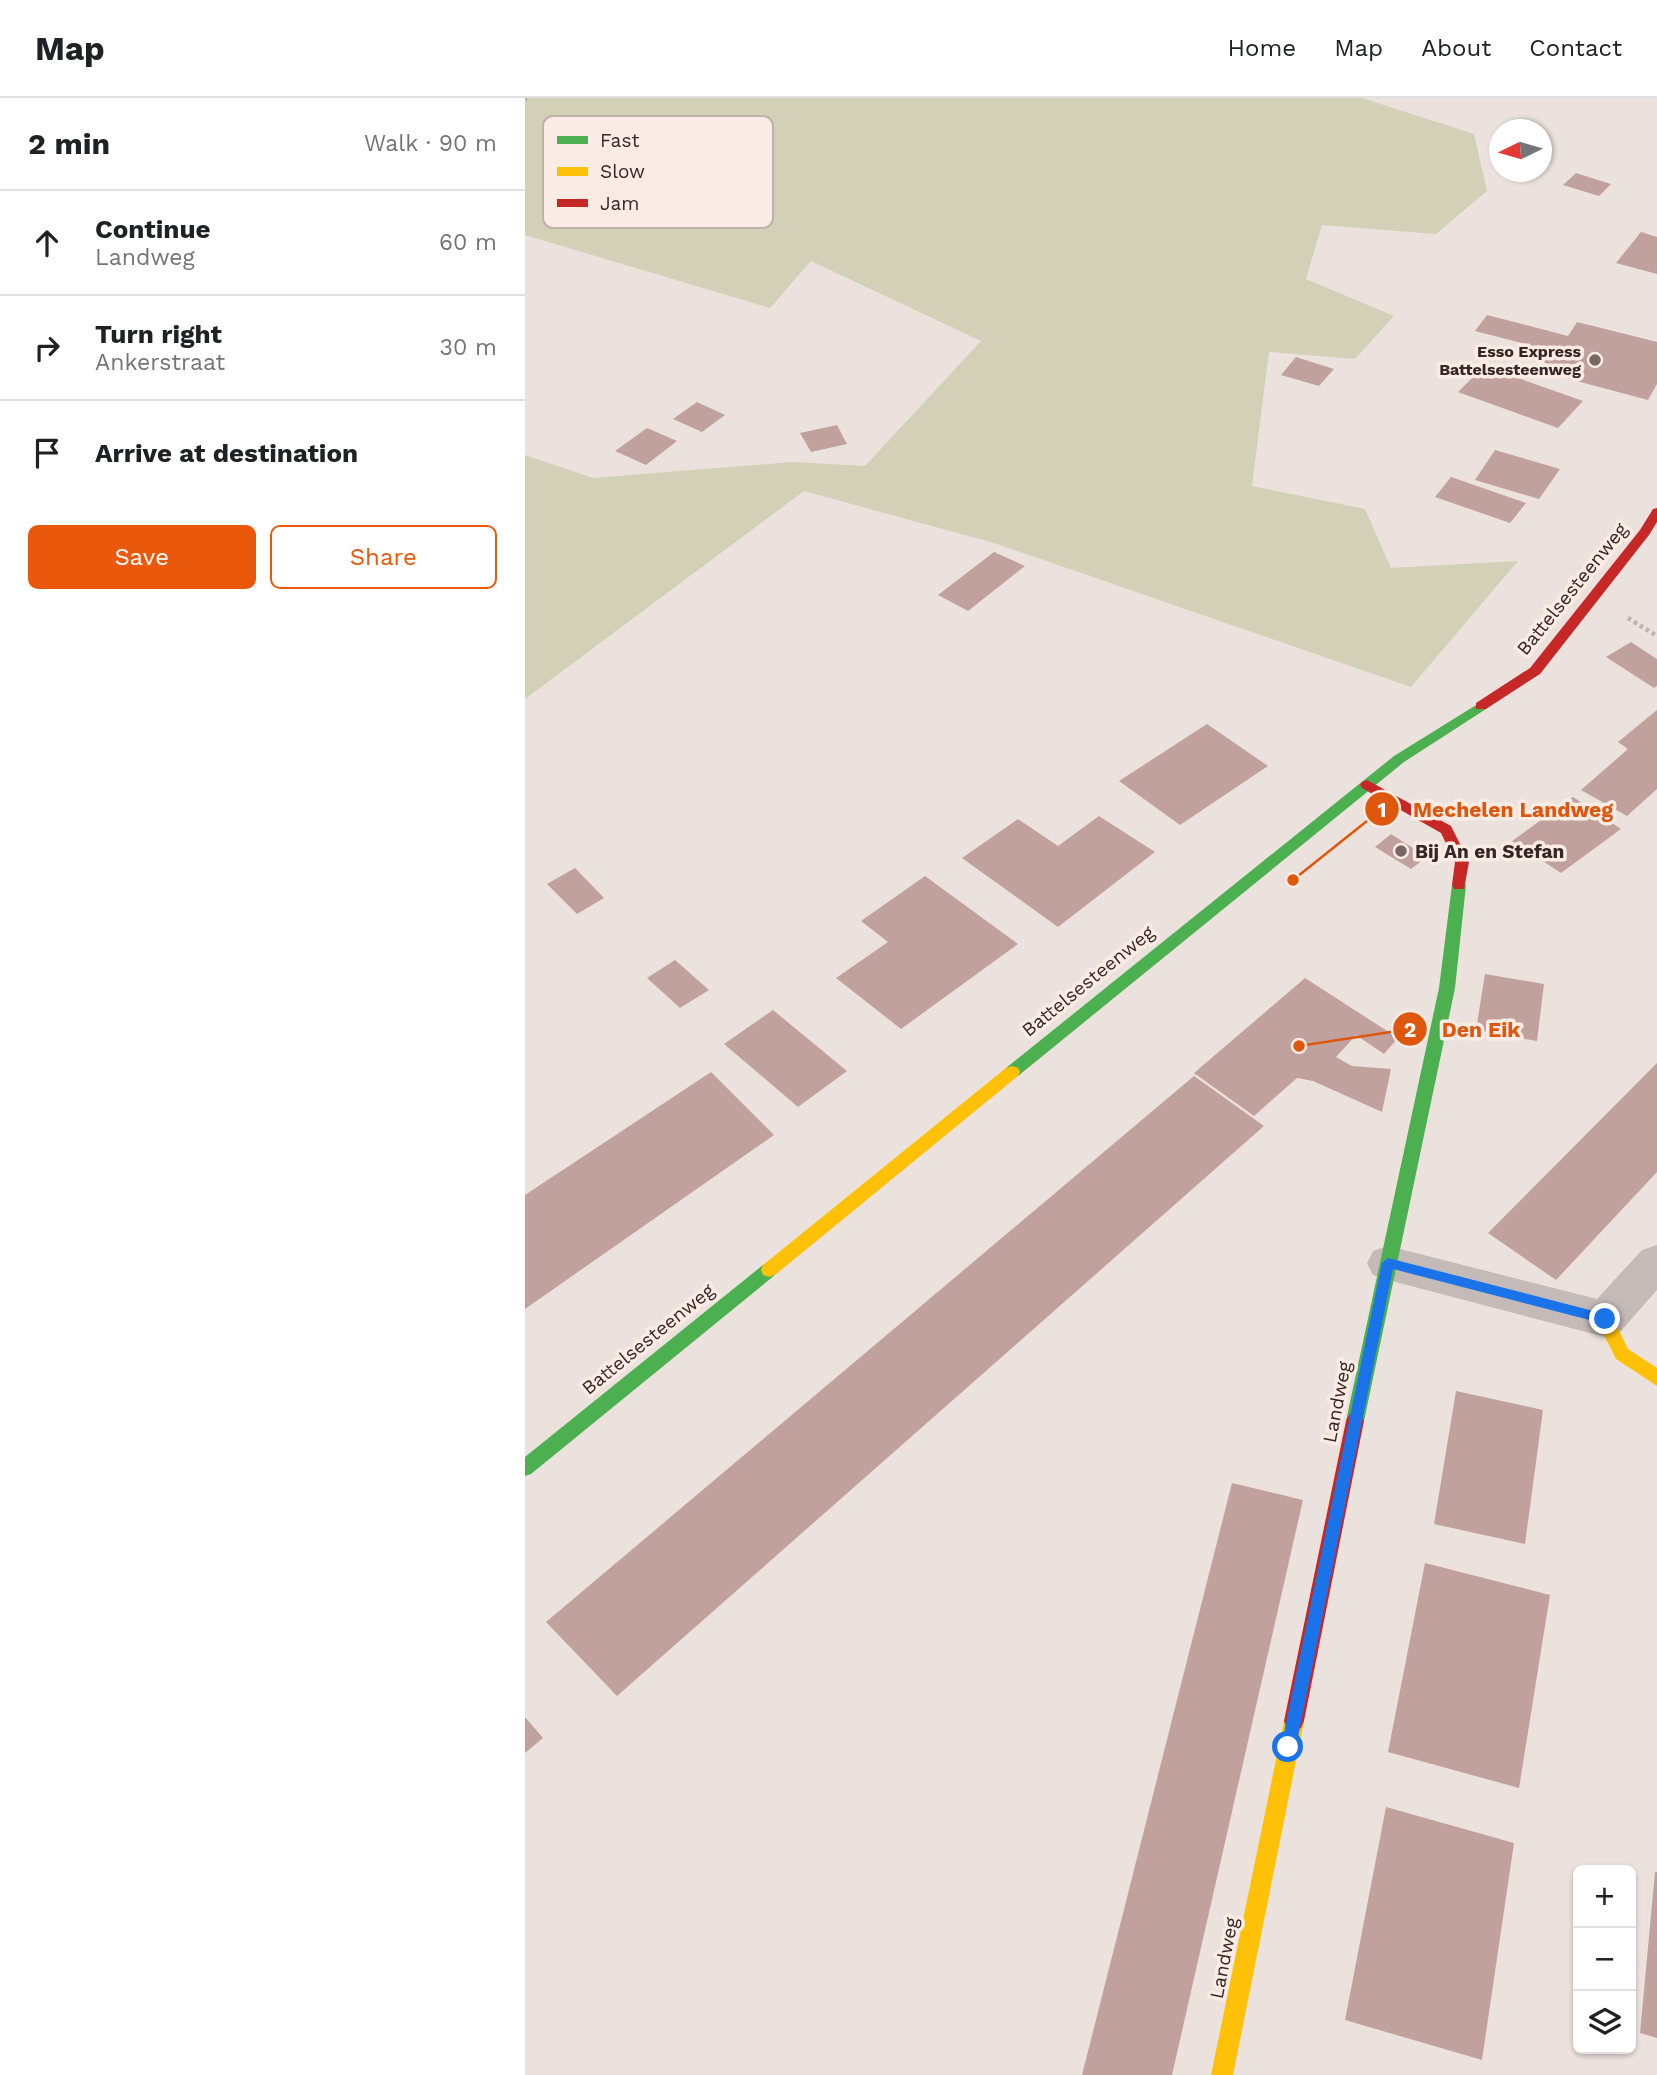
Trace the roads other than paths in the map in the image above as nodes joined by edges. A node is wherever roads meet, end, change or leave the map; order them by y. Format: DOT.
graph roads {
  1 [pos="1657,512"];
  2 [pos="1367,785"];
  3 [pos="1657,1262"];
  4 [pos="1388,1263"];
  5 [pos="1605,1319"];
  6 [pos="1657,1378"];
  7 [pos="525,1468"];
  8 [pos="1222,2075"];
  1 -- 2 [label="main road, Battelsesteenweg"];
  2 -- 4 [label="main road, Landweg"];
  2 -- 7 [label="main road, Battelsesteenweg"];
  3 -- 5 [label="street"];
  4 -- 5 [label="street"];
  4 -- 8 [label="main road, Landweg"];
  5 -- 6 [label="main road"];
}
